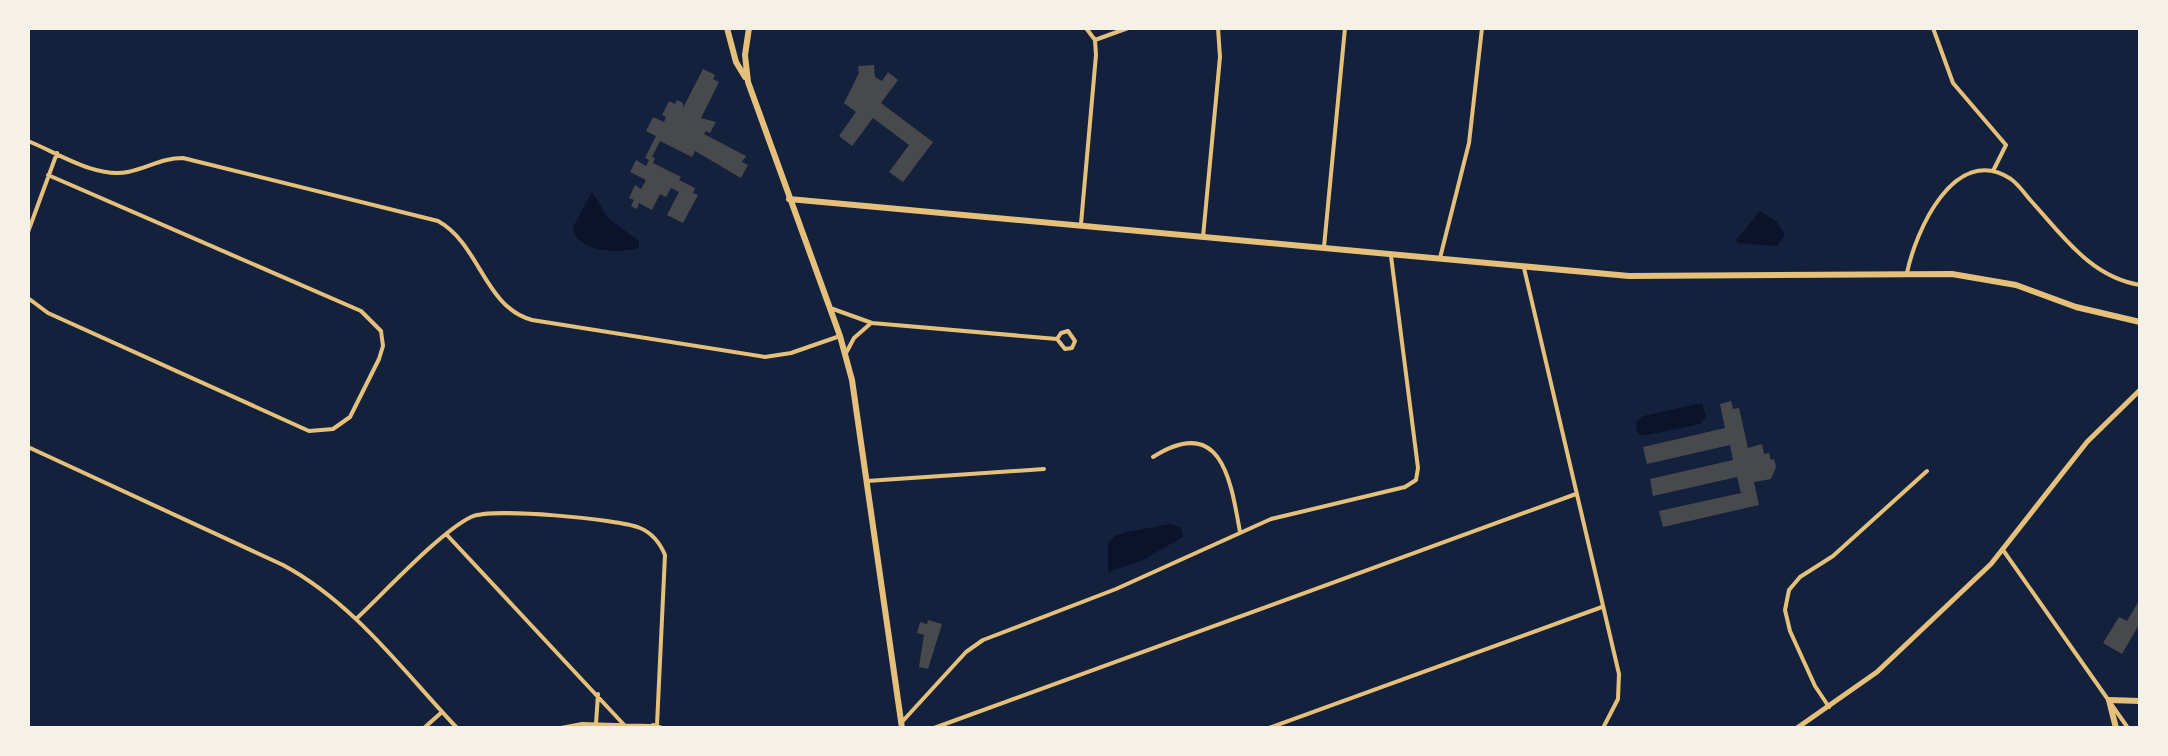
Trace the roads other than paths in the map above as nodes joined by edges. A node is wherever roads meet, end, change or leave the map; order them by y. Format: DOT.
graph roads {
  1 [pos="727,28"];
  2 [pos="749,28"];
  3 [pos="1086,28"];
  4 [pos="1128,28"];
  5 [pos="1218,28"];
  6 [pos="1346,28"];
  7 [pos="1482,28"];
  8 [pos="1933,28"];
  9 [pos="1095,40"];
  10 [pos="748,82"];
  11 [pos="28,140"];
  12 [pos="57,152"];
  13 [pos="1992,172"];
  14 [pos="48,175"];
  15 [pos="789,199"];
  16 [pos="1081,228"];
  17 [pos="28,232"];
  18 [pos="1203,239"];
  19 [pos="1324,250"];
  20 [pos="1391,256"];
  21 [pos="1439,260"];
  22 [pos="1524,266"];
  23 [pos="1907,273"];
  24 [pos="2140,285"];
  25 [pos="28,298"];
  26 [pos="829,307"];
  27 [pos="2140,322"];
  28 [pos="872,323"];
  29 [pos="840,336"];
  30 [pos="1057,340"];
  31 [pos="845,354"];
  32 [pos="2140,390"];
  33 [pos="28,448"];
  34 [pos="1152,457"];
  35 [pos="1044,469"];
  36 [pos="1927,471"];
  37 [pos="867,481"];
  38 [pos="1576,494"];
  39 [pos="1240,532"];
  40 [pos="447,535"];
  41 [pos="2002,550"];
  42 [pos="1602,607"];
  43 [pos="356,619"];
  44 [pos="598,694"];
  45 [pos="2109,700"];
  46 [pos="2140,701"];
  47 [pos="1830,707"];
  48 [pos="442,712"];
  49 [pos="596,724"];
  50 [pos="901,726"];
  51 [pos="625,727"];
  52 [pos="647,727"];
  53 [pos="659,727"];
  54 [pos="424,728"];
  55 [pos="457,728"];
  56 [pos="561,728"];
  57 [pos="934,728"];
  58 [pos="1270,728"];
  59 [pos="1603,728"];
  60 [pos="1797,728"];
  61 [pos="2116,728"];
  62 [pos="2128,728"];
  1 -- 10 [label="main road"];
  2 -- 10 [label="main road"];
  3 -- 9 [label="street"];
  4 -- 9 [label="street"];
  5 -- 18 [label="street"];
  6 -- 19 [label="street"];
  7 -- 21 [label="street"];
  8 -- 13 [label="street"];
  9 -- 16 [label="street"];
  10 -- 15 [label="main road"];
  11 -- 12 [label="street"];
  12 -- 14 [label="street"];
  12 -- 29 [label="street"];
  13 -- 23 [label="street"];
  13 -- 24 [label="street"];
  14 -- 17 [label="street"];
  14 -- 25 [label="street"];
  15 -- 16 [label="main road"];
  15 -- 26 [label="main road"];
  16 -- 18 [label="main road"];
  18 -- 19 [label="main road"];
  19 -- 20 [label="main road"];
  20 -- 21 [label="main road"];
  20 -- 39 [label="street"];
  21 -- 22 [label="main road"];
  22 -- 23 [label="main road"];
  22 -- 38 [label="street"];
  23 -- 27 [label="main road"];
  26 -- 28 [label="street"];
  26 -- 29 [label="main road"];
  28 -- 30 [label="street"];
  28 -- 31 [label="street"];
  29 -- 31 [label="main road"];
  31 -- 37 [label="main road"];
  32 -- 41 [label="street"];
  33 -- 43 [label="street"];
  34 -- 39 [label="street"];
  35 -- 37 [label="street"];
  36 -- 47 [label="street"];
  37 -- 50 [label="main road"];
  38 -- 42 [label="street"];
  38 -- 57 [label="street"];
  39 -- 50 [label="street"];
  40 -- 43 [label="street"];
  40 -- 44 [label="street"];
  40 -- 53 [label="street"];
  41 -- 45 [label="street"];
  41 -- 47 [label="street"];
  42 -- 58 [label="street"];
  42 -- 59 [label="street"];
  43 -- 48 [label="street"];
  44 -- 49 [label="street"];
  44 -- 51 [label="street"];
  45 -- 46 [label="main road"];
  45 -- 61 [label="main road"];
  45 -- 62 [label="street"];
  47 -- 60 [label="street"];
  48 -- 54 [label="street"];
  48 -- 55 [label="street"];
  49 -- 51 [label="street"];
  49 -- 56 [label="street"];
  51 -- 52 [label="street"];
  52 -- 53 [label="street"];
}
